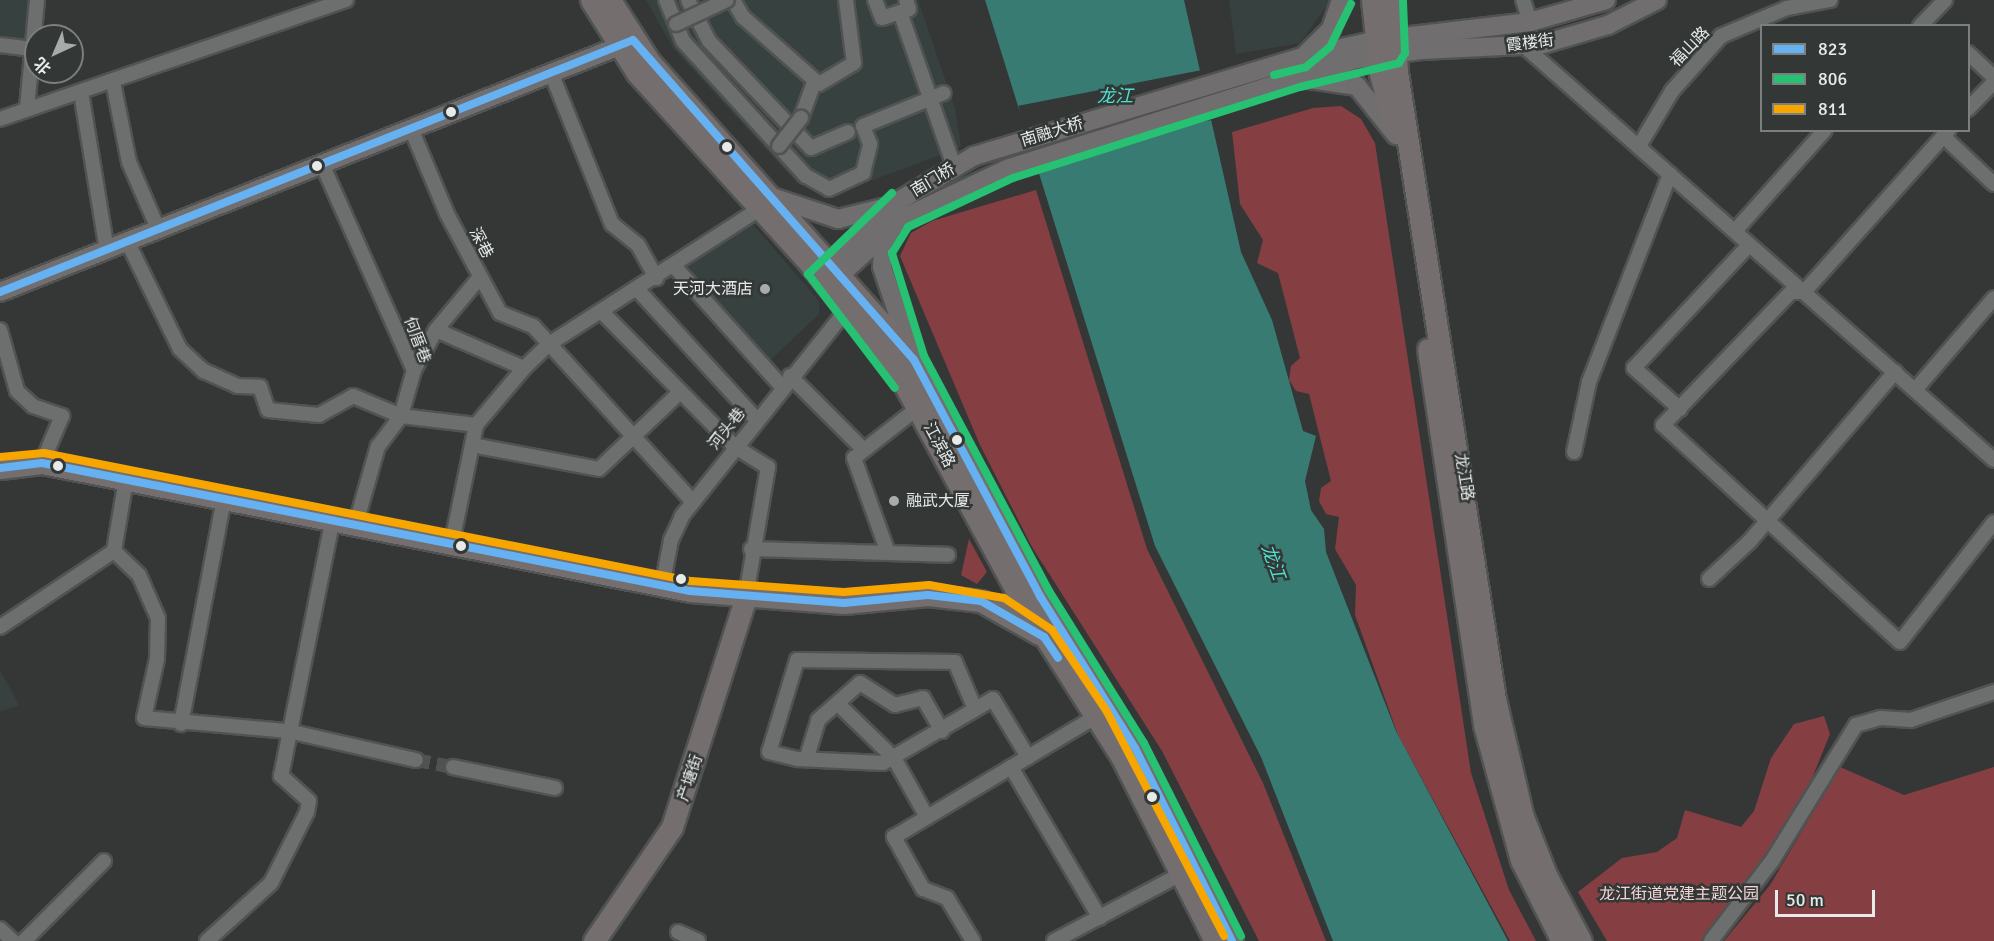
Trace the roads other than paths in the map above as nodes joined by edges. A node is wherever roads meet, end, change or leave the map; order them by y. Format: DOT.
graph roads {
  1 [pos="37,0"];
  2 [pos="346,0"];
  3 [pos="606,0"];
  4 [pos="666,0"];
  5 [pos="688,0"];
  6 [pos="727,0"];
  7 [pos="733,0"];
  8 [pos="846,0"];
  9 [pos="875,0"];
  10 [pos="1341,0"];
  11 [pos="1372,0"];
  12 [pos="1392,0"];
  13 [pos="1523,0"];
  14 [pos="1606,0"];
  15 [pos="1657,0"];
  16 [pos="1830,0"];
  17 [pos="1944,0"];
  18 [pos="903,6"];
  19 [pos="1530,22"];
  20 [pos="1929,23"];
  21 [pos="34,24"];
  22 [pos="676,24"];
  23 [pos="625,44"];
  24 [pos="0,45"];
  25 [pos="1386,46"];
  26 [pos="1524,46"];
  27 [pos="24,48"];
  28 [pos="1970,55"];
  29 [pos="1302,57"];
  30 [pos="552,75"];
  31 [pos="1994,76"];
  32 [pos="1297,77"];
  33 [pos="815,80"];
  34 [pos="113,82"];
  35 [pos="1994,82"];
  36 [pos="29,84"];
  37 [pos="81,92"];
  38 [pos="944,93"];
  39 [pos="930,99"];
  40 [pos="1970,107"];
  41 [pos="27,108"];
  42 [pos="0,119"];
  43 [pos="412,131"];
  44 [pos="848,132"];
  45 [pos="1823,132"];
  46 [pos="1946,133"];
  47 [pos="1396,135"];
  48 [pos="779,146"];
  49 [pos="1639,146"];
  50 [pos="1003,147"];
  51 [pos="951,158"];
  52 [pos="323,166"];
  53 [pos="1009,168"];
  54 [pos="1670,174"];
  55 [pos="1994,184"];
  56 [pos="766,202"];
  57 [pos="898,211"];
  58 [pos="159,231"];
  59 [pos="1735,231"];
  60 [pos="129,243"];
  61 [pos="1749,245"];
  62 [pos="107,250"];
  63 [pos="674,266"];
  64 [pos="830,274"];
  65 [pos="480,277"];
  66 [pos="656,278"];
  67 [pos="637,289"];
  68 [pos="0,292"];
  69 [pos="1804,292"];
  70 [pos="1994,298"];
  71 [pos="848,308"];
  72 [pos="601,311"];
  73 [pos="0,330"];
  74 [pos="436,330"];
  75 [pos="549,344"];
  76 [pos="914,360"];
  77 [pos="524,368"];
  78 [pos="414,370"];
  79 [pos="1895,372"];
  80 [pos="786,381"];
  81 [pos="1915,390"];
  82 [pos="680,392"];
  83 [pos="919,407"];
  84 [pos="1680,410"];
  85 [pos="400,416"];
  86 [pos="756,419"];
  87 [pos="476,425"];
  88 [pos="632,437"];
  89 [pos="472,445"];
  90 [pos="734,446"];
  91 [pos="863,449"];
  92 [pos="1574,452"];
  93 [pos="1994,459"];
  94 [pos="42,463"];
  95 [pos="0,468"];
  96 [pos="126,479"];
  97 [pos="224,499"];
  98 [pos="693,502"];
  99 [pos="1767,520"];
  100 [pos="332,522"];
  101 [pos="1994,522"];
  102 [pos="355,527"];
  103 [pos="451,547"];
  104 [pos="751,549"];
  105 [pos="887,550"];
  106 [pos="114,551"];
  107 [pos="948,555"];
  108 [pos="1709,579"];
  109 [pos="662,587"];
  110 [pos="752,597"];
  111 [pos="0,627"];
  112 [pos="1044,637"];
  113 [pos="1992,692"];
  114 [pos="838,704"];
  115 [pos="975,709"];
  116 [pos="1097,716"];
  117 [pos="181,724"];
  118 [pos="942,730"];
  119 [pos="288,731"];
  120 [pos="807,757"];
  121 [pos="1028,757"];
  122 [pos="894,758"];
  123 [pos="416,760"];
  124 [pos="453,767"];
  125 [pos="1011,767"];
  126 [pos="555,788"];
  127 [pos="927,817"];
  128 [pos="104,861"];
  129 [pos="1181,874"];
  130 [pos="1100,918"];
  131 [pos="0,929"];
  132 [pos="678,932"];
  133 [pos="13,941"];
  134 [pos="24,941"];
  135 [pos="207,941"];
  136 [pos="594,941"];
  137 [pos="605,941"];
  138 [pos="698,941"];
  139 [pos="973,941"];
  140 [pos="1054,941"];
  141 [pos="1215,941"];
  142 [pos="1232,941"];
  143 [pos="1562,941"];
  144 [pos="1581,941"];
  145 [pos="1711,941"];
  1 -- 21 [label="street"];
  2 -- 34 [label="street"];
  3 -- 23 [label="main road, 江滨路"];
  4 -- 22 [label="street"];
  5 -- 44 [label="street"];
  6 -- 22 [label="street, bridge"];
  7 -- 33 [label="street"];
  8 -- 33 [label="street"];
  9 -- 18 [label="street"];
  10 -- 29 [label="street"];
  11 -- 25 [label="main road, 龙江路"];
  12 -- 25 [label="main road, 龙江路"];
  13 -- 19 [label="street"];
  14 -- 19 [label="street, 霞楼街"];
  15 -- 26 [label="street, 霞楼街"];
  16 -- 49 [label="street, 福山路"];
  17 -- 20 [label="street"];
  18 -- 39 [label="street"];
  19 -- 25 [label="street, 霞楼街"];
  22 -- 48 [label="street"];
  23 -- 30 [label="street"];
  23 -- 56 [label="main road, 江滨路"];
  24 -- 27 [label="street"];
  25 -- 26 [label="street, 霞楼街"];
  25 -- 29 [label="street"];
  25 -- 32 [label="street"];
  25 -- 47 [label="main road, 龙江路"];
  25 -- 144 [label="main road, 龙江路"];
  26 -- 49 [label="street"];
  28 -- 31 [label="street"];
  29 -- 50 [label="street, 南融大桥"];
  30 -- 43 [label="street"];
  30 -- 66 [label="street"];
  32 -- 47 [label="street"];
  32 -- 53 [label="street, 南融大桥"];
  33 -- 48 [label="street, bridge"];
  34 -- 37 [label="street"];
  34 -- 58 [label="street"];
  35 -- 40 [label="street"];
  36 -- 41 [label="street"];
  37 -- 41 [label="street"];
  37 -- 62 [label="street"];
  38 -- 39 [label="street"];
  39 -- 48 [label="street"];
  39 -- 51 [label="street"];
  41 -- 42 [label="street"];
  43 -- 52 [label="street"];
  43 -- 65 [label="street, 深巷"];
  45 -- 59 [label="street"];
  46 -- 55 [label="street"];
  46 -- 69 [label="street"];
  47 -- 143 [label="main road, 龙江路"];
  49 -- 54 [label="street"];
  50 -- 57 [label="street, 南门桥"];
  52 -- 58 [label="street"];
  52 -- 78 [label="street, 何厝巷"];
  53 -- 57 [label="street, 南门桥"];
  54 -- 59 [label="street"];
  54 -- 92 [label="street"];
  56 -- 57 [label="street"];
  56 -- 63 [label="street"];
  56 -- 64 [label="main road, 江滨路"];
  57 -- 64 [label="street, 南门桥"];
  57 -- 76 [label="street"];
  58 -- 60 [label="street"];
  59 -- 61 [label="street"];
  60 -- 62 [label="street"];
  60 -- 85 [label="street"];
  61 -- 69 [label="street"];
  61 -- 84 [label="street"];
  62 -- 68 [label="street"];
  63 -- 66 [label="street"];
  63 -- 80 [label="street"];
  64 -- 71 [label="main road, 江滨路"];
  64 -- 76 [label="main road, 江滨路"];
  65 -- 74 [label="street"];
  65 -- 75 [label="street, 深巷"];
  66 -- 67 [label="street"];
  67 -- 72 [label="street"];
  67 -- 86 [label="street"];
  69 -- 79 [label="street"];
  69 -- 84 [label="street"];
  70 -- 81 [label="street"];
  71 -- 80 [label="street, 河头巷"];
  71 -- 83 [label="main road, 江滨路"];
  72 -- 75 [label="street"];
  72 -- 82 [label="street"];
  73 -- 94 [label="street"];
  74 -- 77 [label="street"];
  74 -- 78 [label="street"];
  75 -- 77 [label="street"];
  75 -- 88 [label="street, 深巷"];
  76 -- 142 [label="main road, 江滨路"];
  77 -- 87 [label="street"];
  78 -- 85 [label="street, 何厝巷"];
  79 -- 81 [label="street"];
  79 -- 99 [label="street"];
  80 -- 86 [label="street, 河头巷"];
  80 -- 91 [label="street"];
  81 -- 93 [label="street"];
  82 -- 88 [label="street"];
  82 -- 90 [label="street"];
  83 -- 91 [label="street"];
  83 -- 112 [label="main road, 江滨路"];
  84 -- 99 [label="street"];
  85 -- 87 [label="street"];
  85 -- 102 [label="street, 何厝巷"];
  86 -- 90 [label="street, 河头巷"];
  87 -- 89 [label="street"];
  88 -- 89 [label="street"];
  88 -- 98 [label="street, 深巷"];
  89 -- 103 [label="street"];
  90 -- 98 [label="street, 河头巷"];
  90 -- 104 [label="street"];
  91 -- 105 [label="street"];
  94 -- 95 [label="main road"];
  94 -- 96 [label="main road"];
  96 -- 97 [label="main road"];
  96 -- 106 [label="street"];
  97 -- 100 [label="main road"];
  97 -- 117 [label="street"];
  98 -- 109 [label="street, 河头巷"];
  99 -- 101 [label="street"];
  99 -- 108 [label="street"];
  100 -- 102 [label="main road"];
  100 -- 119 [label="street"];
  102 -- 103 [label="main road"];
  103 -- 109 [label="main road"];
  104 -- 105 [label="street"];
  104 -- 110 [label="street"];
  105 -- 107 [label="street"];
  106 -- 111 [label="street"];
  106 -- 117 [label="street"];
  109 -- 110 [label="main road"];
  110 -- 112 [label="main road"];
  110 -- 136 [label="main road, 产塘街"];
  110 -- 137 [label="main road"];
  112 -- 116 [label="main road, 江滨路"];
  113 -- 145 [label="street"];
  114 -- 118 [label="street"];
  114 -- 120 [label="street"];
  114 -- 122 [label="street"];
  115 -- 118 [label="street"];
  115 -- 120 [label="street"];
  115 -- 121 [label="street"];
  116 -- 121 [label="street"];
  116 -- 129 [label="main road, 江滨路"];
  117 -- 119 [label="street"];
  118 -- 122 [label="street"];
  119 -- 123 [label="street"];
  119 -- 135 [label="street"];
  120 -- 122 [label="street"];
  121 -- 125 [label="street"];
  122 -- 127 [label="street"];
  124 -- 126 [label="street"];
  125 -- 127 [label="street"];
  125 -- 130 [label="street"];
  127 -- 139 [label="street"];
  128 -- 134 [label="street"];
  129 -- 130 [label="street"];
  129 -- 141 [label="main road, 江滨路"];
  130 -- 140 [label="street"];
  131 -- 133 [label="street"];
  132 -- 138 [label="street"];
}
